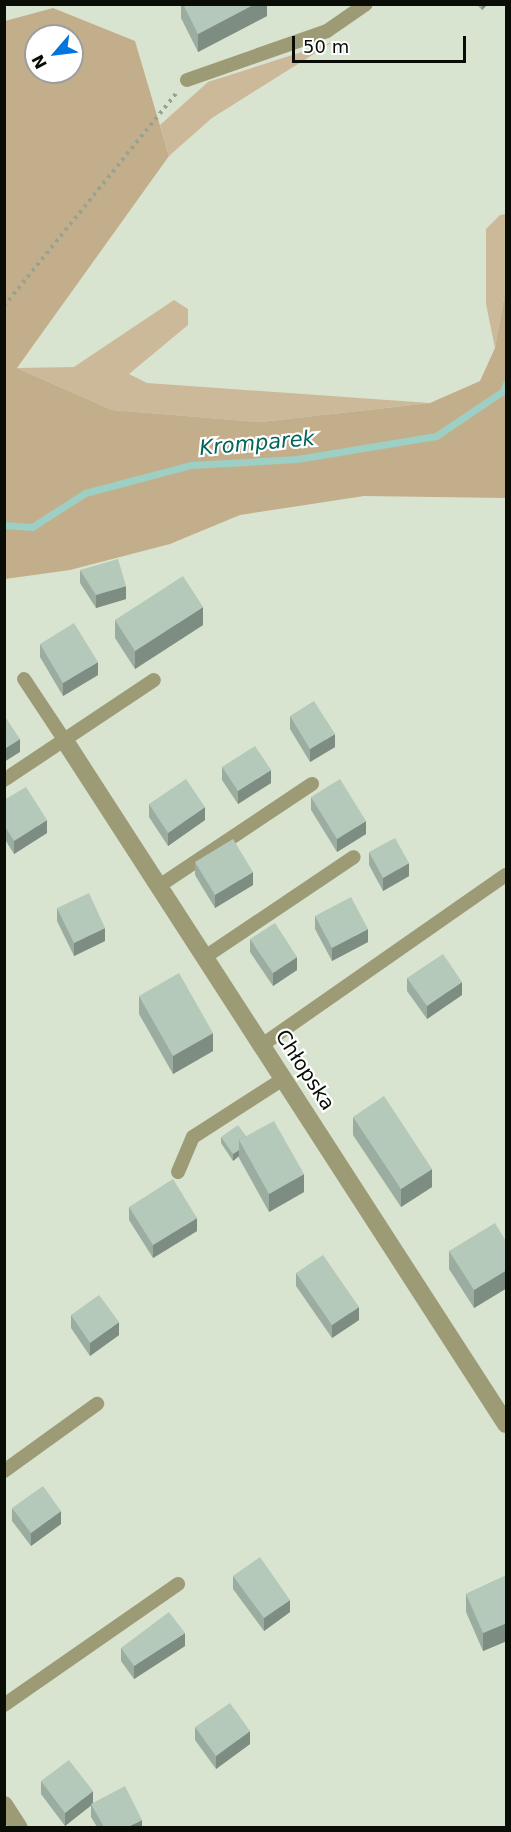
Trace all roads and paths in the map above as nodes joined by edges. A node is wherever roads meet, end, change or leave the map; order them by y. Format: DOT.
graph roads {
  1 [pos="366,4"];
  2 [pos="187,80"];
  3 [pos="4,306"];
  4 [pos="24,679"];
  5 [pos="154,680"];
  6 [pos="65,741"];
  7 [pos="4,780"];
  8 [pos="312,784"];
  9 [pos="354,857"];
  10 [pos="507,875"];
  11 [pos="159,886"];
  12 [pos="205,957"];
  13 [pos="262,1045"];
  14 [pos="283,1079"];
  15 [pos="178,1172"];
  16 [pos="97,1404"];
  17 [pos="507,1424"];
  18 [pos="4,1471"];
  19 [pos="178,1584"];
  20 [pos="4,1705"];
  21 [pos="4,1804"];
  22 [pos="20,1827"];
  1 -- 2 [label="lane"];
  2 -- 3 [label="path"];
  4 -- 6 [label="lane"];
  5 -- 6 [label="lane"];
  6 -- 7 [label="lane"];
  6 -- 11 [label="street, Chłopska"];
  8 -- 11 [label="lane"];
  9 -- 12 [label="lane"];
  10 -- 13 [label="lane"];
  11 -- 12 [label="street, Chłopska"];
  12 -- 13 [label="street, Chłopska"];
  13 -- 14 [label="street, Chłopska"];
  14 -- 15 [label="lane"];
  14 -- 17 [label="street, Chłopska"];
  16 -- 18 [label="lane"];
  19 -- 20 [label="lane"];
  21 -- 22 [label="street"];
}
